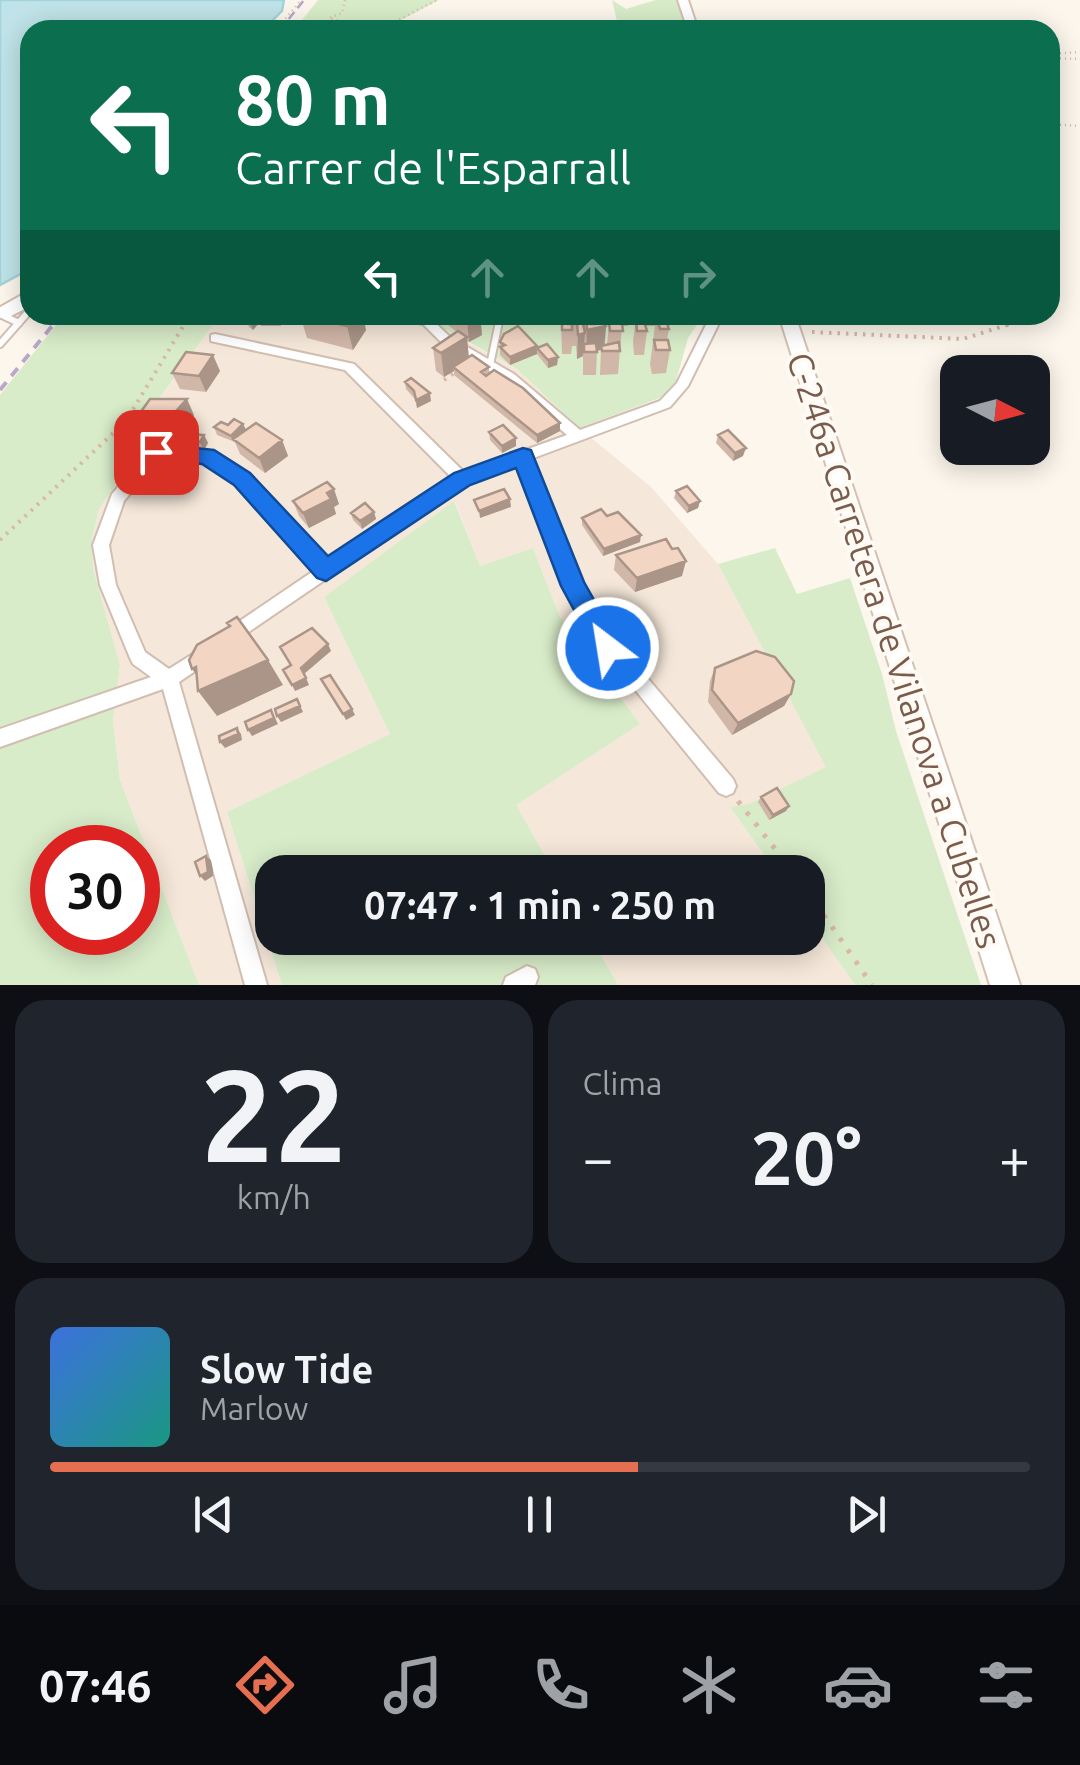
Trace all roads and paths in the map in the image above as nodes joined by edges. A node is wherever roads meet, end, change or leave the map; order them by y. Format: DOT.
graph roads {
  1 [pos="300,0"];
  2 [pos="345,0"];
  3 [pos="428,0"];
  4 [pos="437,0"];
  5 [pos="284,20"];
  6 [pos="335,20"];
  7 [pos="398,20"];
  8 [pos="20,308"];
  9 [pos="19,323"];
  10 [pos="181,325"];
  11 [pos="429,325"];
  12 [pos="498,325"];
  13 [pos="712,325"];
  14 [pos="790,325"];
  15 [pos="812,325"];
  16 [pos="1006,325"];
  17 [pos="216,338"];
  18 [pos="0,344"];
  19 [pos="490,366"];
  20 [pos="459,370"];
  21 [pos="444,380"];
  22 [pos="579,437"];
  23 [pos="523,456"];
  24 [pos="462,479"];
  25 [pos="0,540"];
  26 [pos="326,570"];
  27 [pos="169,679"];
  28 [pos="0,738"];
  29 [pos="726,786"];
  30 [pos="779,855"];
  31 [pos="825,917"];
  32 [pos="256,985"];
  33 [pos="872,985"];
  34 [pos="1005,985"];
  1 -- 5 [label="path"];
  2 -- 6 [label="path"];
  3 -- 4 [label="path"];
  4 -- 7 [label="path"];
  8 -- 9 [label="lane"];
  9 -- 18 [label="lane"];
  10 -- 25 [label="path"];
  11 -- 19 [label="street"];
  12 -- 19 [label="lane"];
  13 -- 22 [label="street"];
  14 -- 34 [label="main road, C-246a Carretera de Vilanova a Cubelles"];
  15 -- 16 [label="path"];
  17 -- 24 [label="street"];
  19 -- 22 [label="street"];
  20 -- 21 [label="path"];
  22 -- 23 [label="street"];
  23 -- 24 [label="street"];
  23 -- 29 [label="street"];
  24 -- 26 [label="street"];
  26 -- 27 [label="street"];
  26 -- 27 [label="street"];
  27 -- 28 [label="street"];
  27 -- 32 [label="street"];
  29 -- 30 [label="path"];
  31 -- 33 [label="path"];
}
